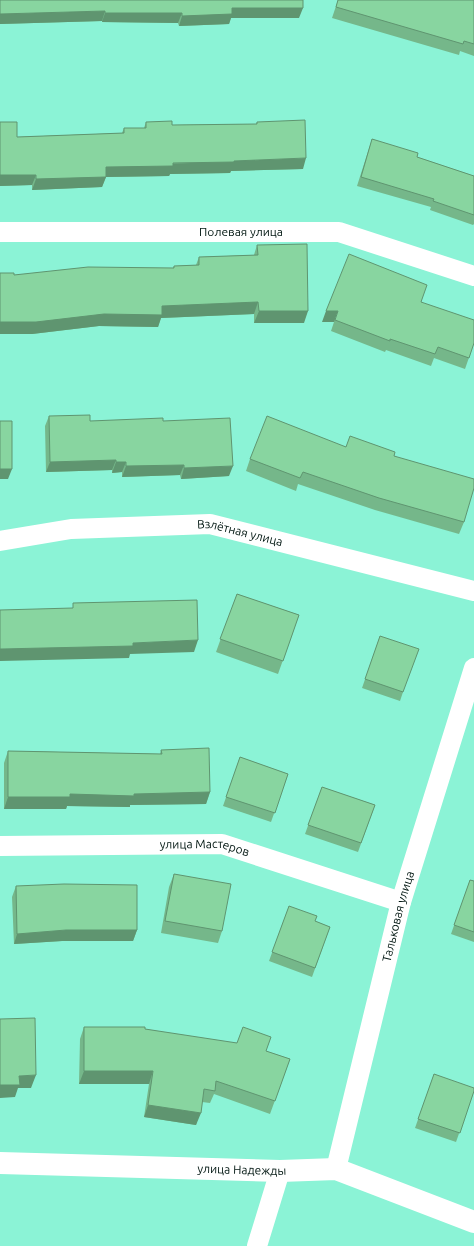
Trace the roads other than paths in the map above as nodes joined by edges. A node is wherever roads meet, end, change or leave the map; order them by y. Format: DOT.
graph roads {
  1 [pos="0,232"];
  2 [pos="474,276"];
  3 [pos="0,541"];
  4 [pos="474,591"];
  5 [pos="474,668"];
  6 [pos="0,846"];
  7 [pos="401,902"];
  8 [pos="0,1163"];
  9 [pos="336,1169"];
  10 [pos="280,1171"];
  11 [pos="474,1222"];
  12 [pos="257,1246"];
  1 -- 2 [label="street, Полевая улица"];
  3 -- 4 [label="street, Взлётная улица"];
  5 -- 7 [label="street, Тальковая улица"];
  6 -- 7 [label="street, улица Мастеров"];
  7 -- 9 [label="street, Тальковая улица"];
  8 -- 10 [label="street, улица Надежды"];
  9 -- 10 [label="street, улица Надежды"];
  9 -- 11 [label="street, улица Надежды"];
  10 -- 12 [label="street"];
}
